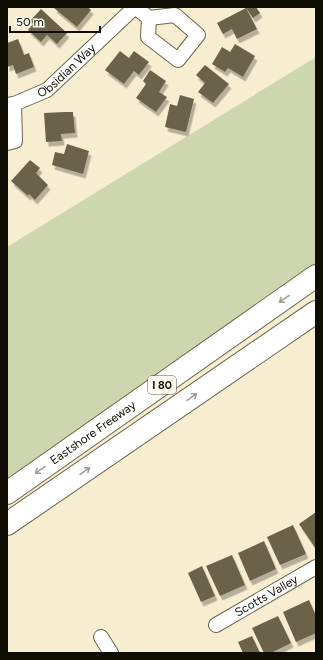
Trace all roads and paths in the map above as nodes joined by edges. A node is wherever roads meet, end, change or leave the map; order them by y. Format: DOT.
graph roads {
  1 [pos="135,7"];
  2 [pos="149,18"];
  3 [pos="11,105"];
  4 [pos="7,143"];
  5 [pos="316,276"];
  6 [pos="316,312"];
  7 [pos="7,493"];
  8 [pos="7,524"];
  9 [pos="316,567"];
  10 [pos="216,625"];
  11 [pos="101,637"];
  12 [pos="111,653"];
  1 -- 2 [label="street"];
  1 -- 3 [label="street, Obsidian Way"];
  3 -- 4 [label="street"];
  5 -- 7 [label="highway, Eastshore Freeway / I 80, one-way"];
  8 -- 6 [label="highway, I 80, one-way"];
  9 -- 10 [label="street, Scotts Valley"];
  11 -- 12 [label="street"];
}
